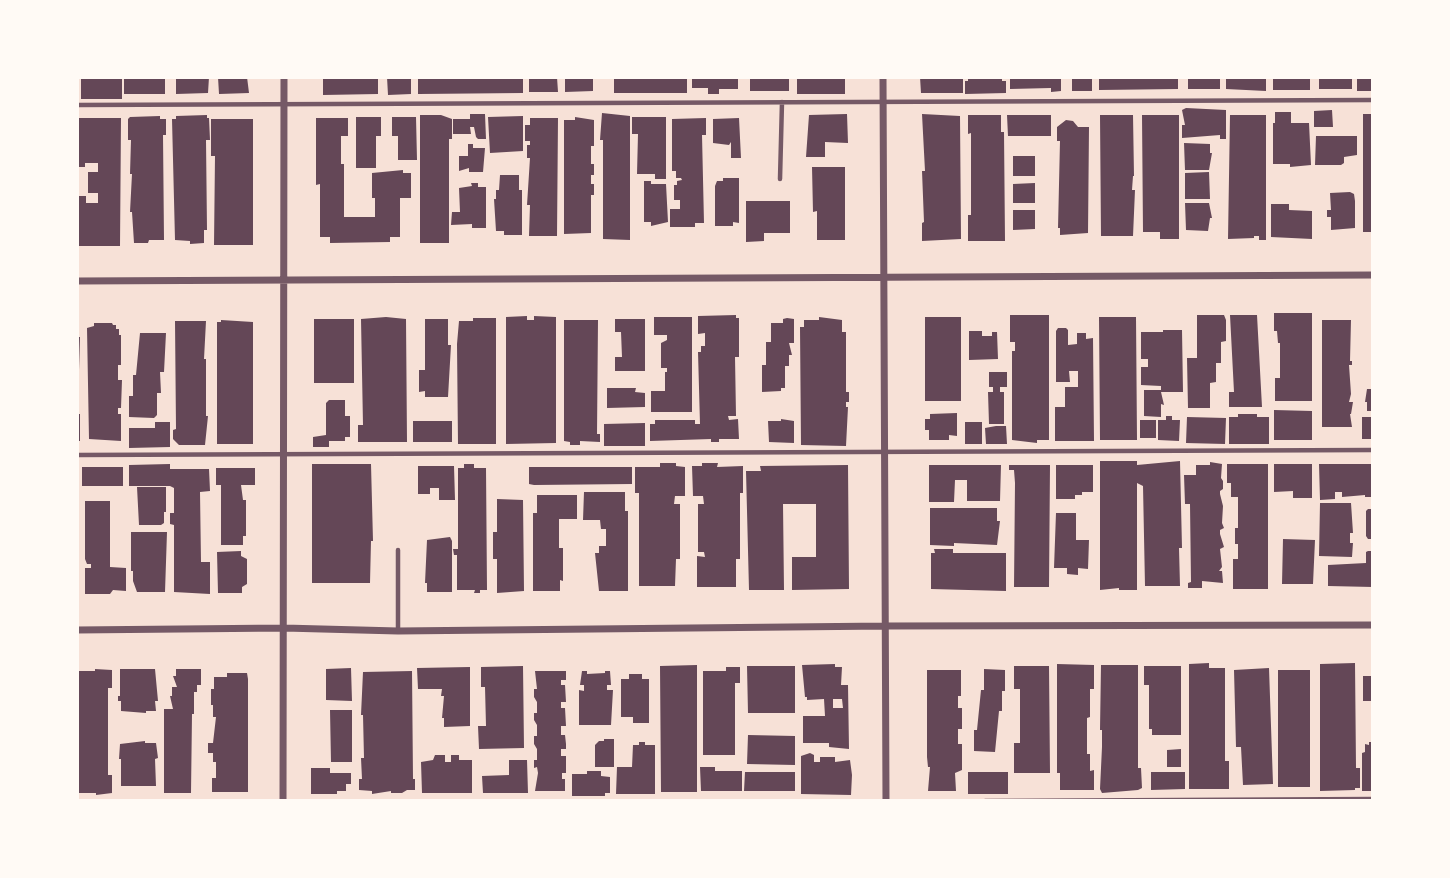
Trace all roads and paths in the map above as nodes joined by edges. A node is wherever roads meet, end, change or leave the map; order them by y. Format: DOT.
graph roads {
  1 [pos="284,77"];
  2 [pos="883,77"];
  3 [pos="1373,100"];
  4 [pos="782,102"];
  5 [pos="883,102"];
  6 [pos="284,103"];
  7 [pos="77,105"];
  8 [pos="780,179"];
  9 [pos="1373,275"];
  10 [pos="884,278"];
  11 [pos="284,279"];
  12 [pos="77,281"];
  13 [pos="1373,450"];
  14 [pos="885,452"];
  15 [pos="284,454"];
  16 [pos="77,455"];
  17 [pos="398,550"];
  18 [pos="1373,625"];
  19 [pos="886,626"];
  20 [pos="284,628"];
  21 [pos="77,630"];
  22 [pos="398,631"];
  23 [pos="1373,799"];
  24 [pos="283,801"];
  25 [pos="886,801"];
  26 [pos="985,801"];
  1 -- 6 [label="street"];
  2 -- 5 [label="street"];
  3 -- 5 [label="lane"];
  4 -- 5 [label="lane"];
  4 -- 6 [label="lane"];
  4 -- 8 [label="lane"];
  5 -- 10 [label="street"];
  6 -- 7 [label="lane"];
  6 -- 11 [label="street"];
  9 -- 10 [label="street"];
  10 -- 11 [label="street"];
  10 -- 14 [label="street"];
  11 -- 12 [label="street"];
  11 -- 15 [label="street"];
  13 -- 14 [label="lane"];
  14 -- 15 [label="lane"];
  14 -- 19 [label="street"];
  15 -- 16 [label="lane"];
  15 -- 20 [label="street"];
  17 -- 22 [label="lane"];
  18 -- 19 [label="street"];
  19 -- 22 [label="street"];
  19 -- 25 [label="street"];
  20 -- 21 [label="street"];
  20 -- 22 [label="street"];
  20 -- 24 [label="street"];
  23 -- 26 [label="lane"];
}
